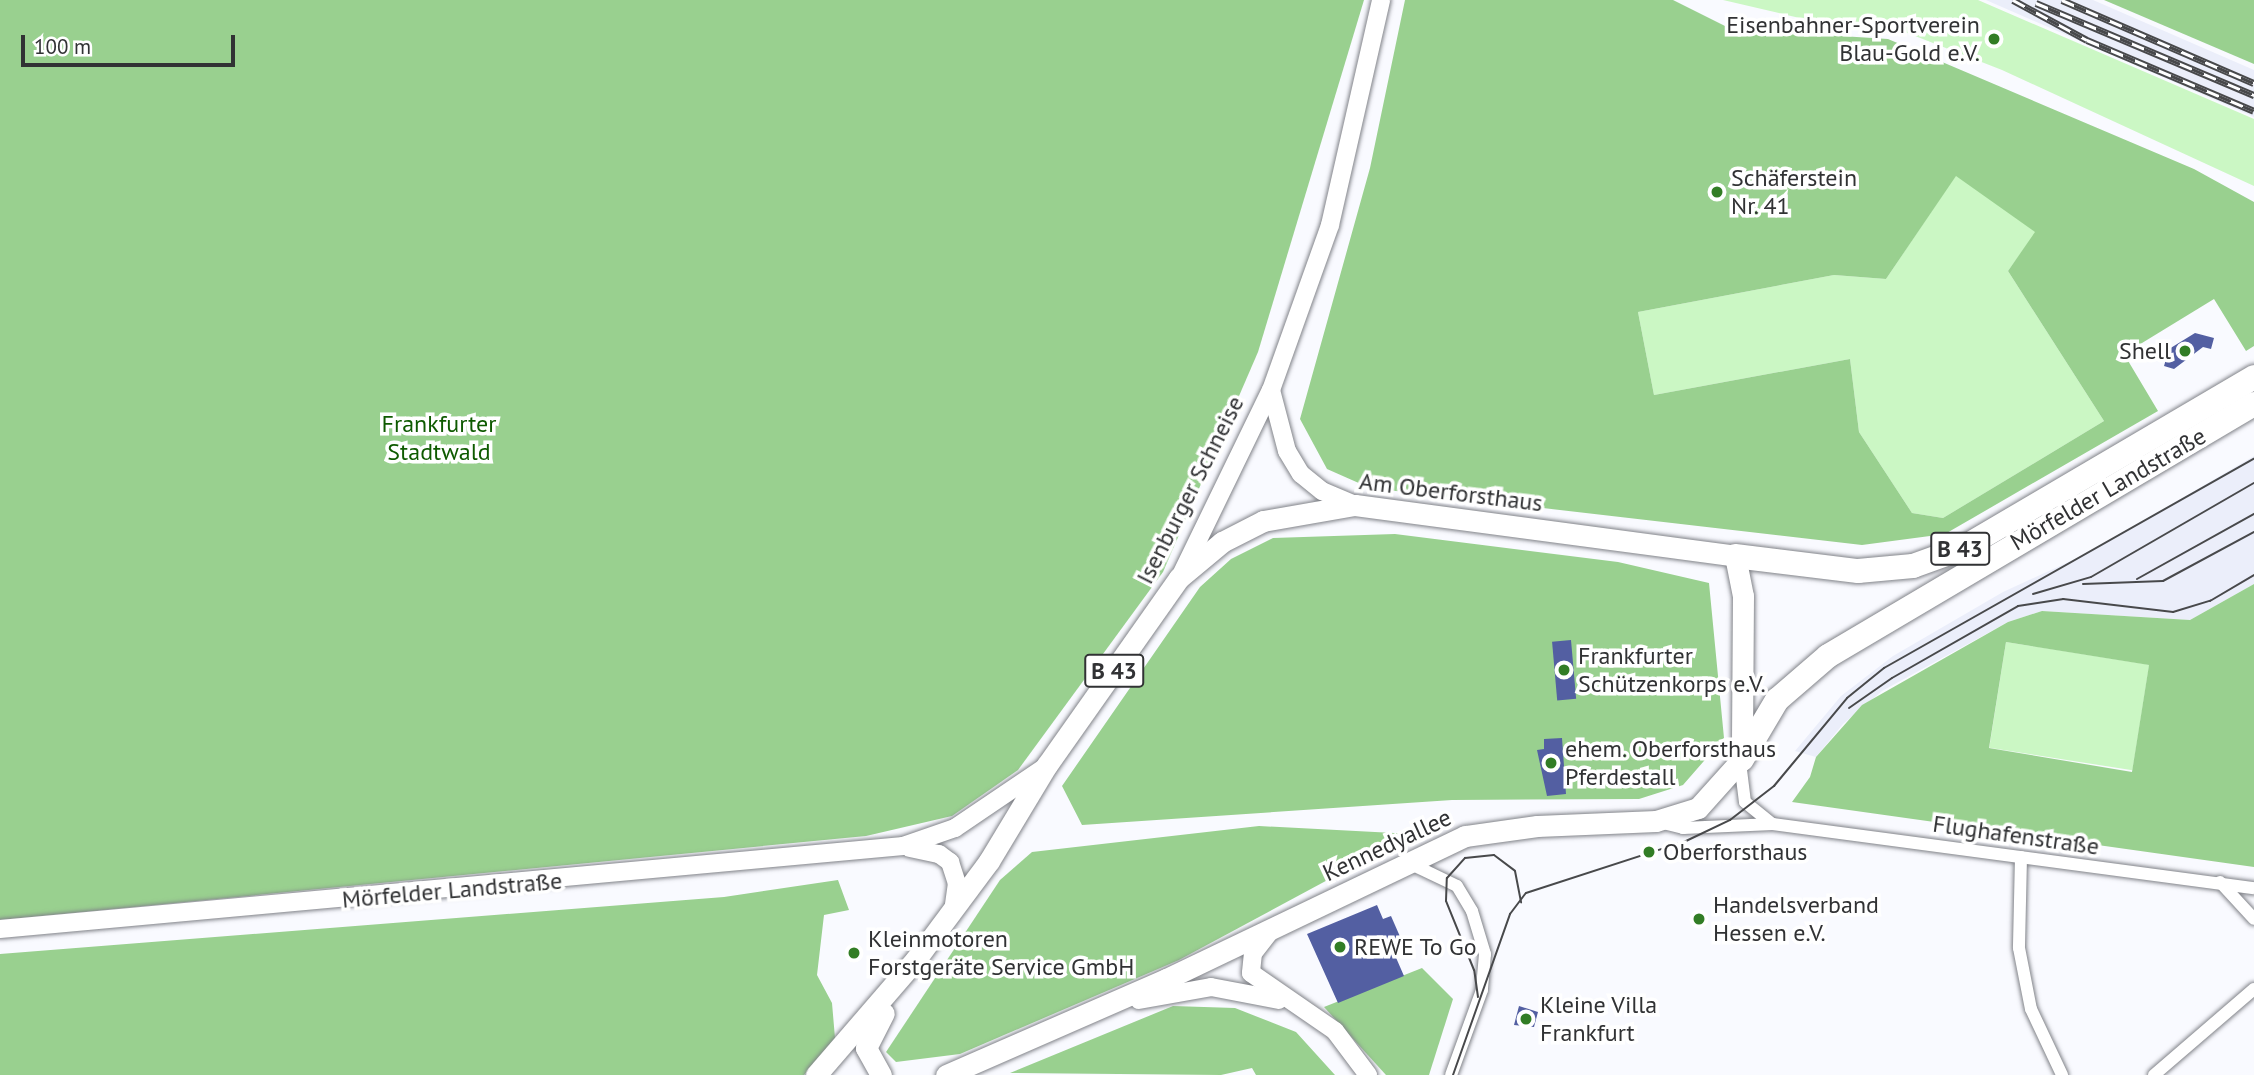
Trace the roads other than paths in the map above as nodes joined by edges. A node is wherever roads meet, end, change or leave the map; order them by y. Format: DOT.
graph roads {
  1 [pos="1381,0"];
  2 [pos="2254,377"];
  3 [pos="1270,390"];
  4 [pos="2254,404"];
  5 [pos="1355,505"];
  6 [pos="1735,556"];
  7 [pos="1179,578"];
  8 [pos="1741,761"];
  9 [pos="1047,765"];
  10 [pos="1656,821"];
  11 [pos="1773,824"];
  12 [pos="903,846"];
  13 [pos="2021,858"];
  14 [pos="1407,863"];
  15 [pos="2220,882"];
  16 [pos="2254,888"];
  17 [pos="953,910"];
  18 [pos="2254,919"];
  19 [pos="0,929"];
  20 [pos="1272,929"];
  21 [pos="925,946"];
  22 [pos="2254,989"];
  23 [pos="1290,1003"];
  24 [pos="1105,1004"];
  25 [pos="816,1075"];
  26 [pos="881,1075"];
  27 [pos="946,1075"];
  28 [pos="1368,1075"];
  29 [pos="1451,1075"];
  30 [pos="2062,1075"];
  31 [pos="2154,1075"];
  1 -- 3 [label="main road, Isenburger Schneise"];
  2 -- 6 [label="highway, Mörfelder Landstraße / B 43"];
  3 -- 5 [label="main road"];
  3 -- 7 [label="main road, Isenburger Schneise"];
  4 -- 8 [label="highway, Mörfelder Landstraße / B 43"];
  5 -- 6 [label="main road, Am Oberforsthaus / B 43"];
  5 -- 7 [label="main road, Am Oberforsthaus / B 43"];
  6 -- 8 [label="main road"];
  7 -- 9 [label="main road, Isenburger Schneise / B 43"];
  8 -- 10 [label="main road, Kennedyallee / B 43"];
  8 -- 11 [label="street"];
  9 -- 12 [label="main road, Mörfelder Landstraße"];
  9 -- 17 [label="main road, Isenburger Schneise / B 43"];
  10 -- 11 [label="street, Flughafenstraße"];
  10 -- 14 [label="main road, Kennedyallee / B 43"];
  11 -- 13 [label="street, Flughafenstraße"];
  12 -- 17 [label="main road, Mörfelder Landstraße"];
  12 -- 19 [label="main road, Mörfelder Landstraße"];
  13 -- 15 [label="street, Flughafenstraße"];
  13 -- 30 [label="street"];
  14 -- 20 [label="main road, Kennedyallee / B 43"];
  14 -- 29 [label="street"];
  15 -- 16 [label="street, Flughafenstraße"];
  15 -- 18 [label="street"];
  17 -- 21 [label="main road, Isenburger Schneise / B 43"];
  20 -- 23 [label="main road"];
  20 -- 24 [label="main road, Kennedyallee / B 43"];
  21 -- 25 [label="main road, Isenburger Schneise / B 43"];
  21 -- 26 [label="main road"];
  22 -- 31 [label="street"];
  23 -- 24 [label="main road"];
  23 -- 28 [label="main road"];
  24 -- 27 [label="main road, Kennedyallee / B 43"];
}
